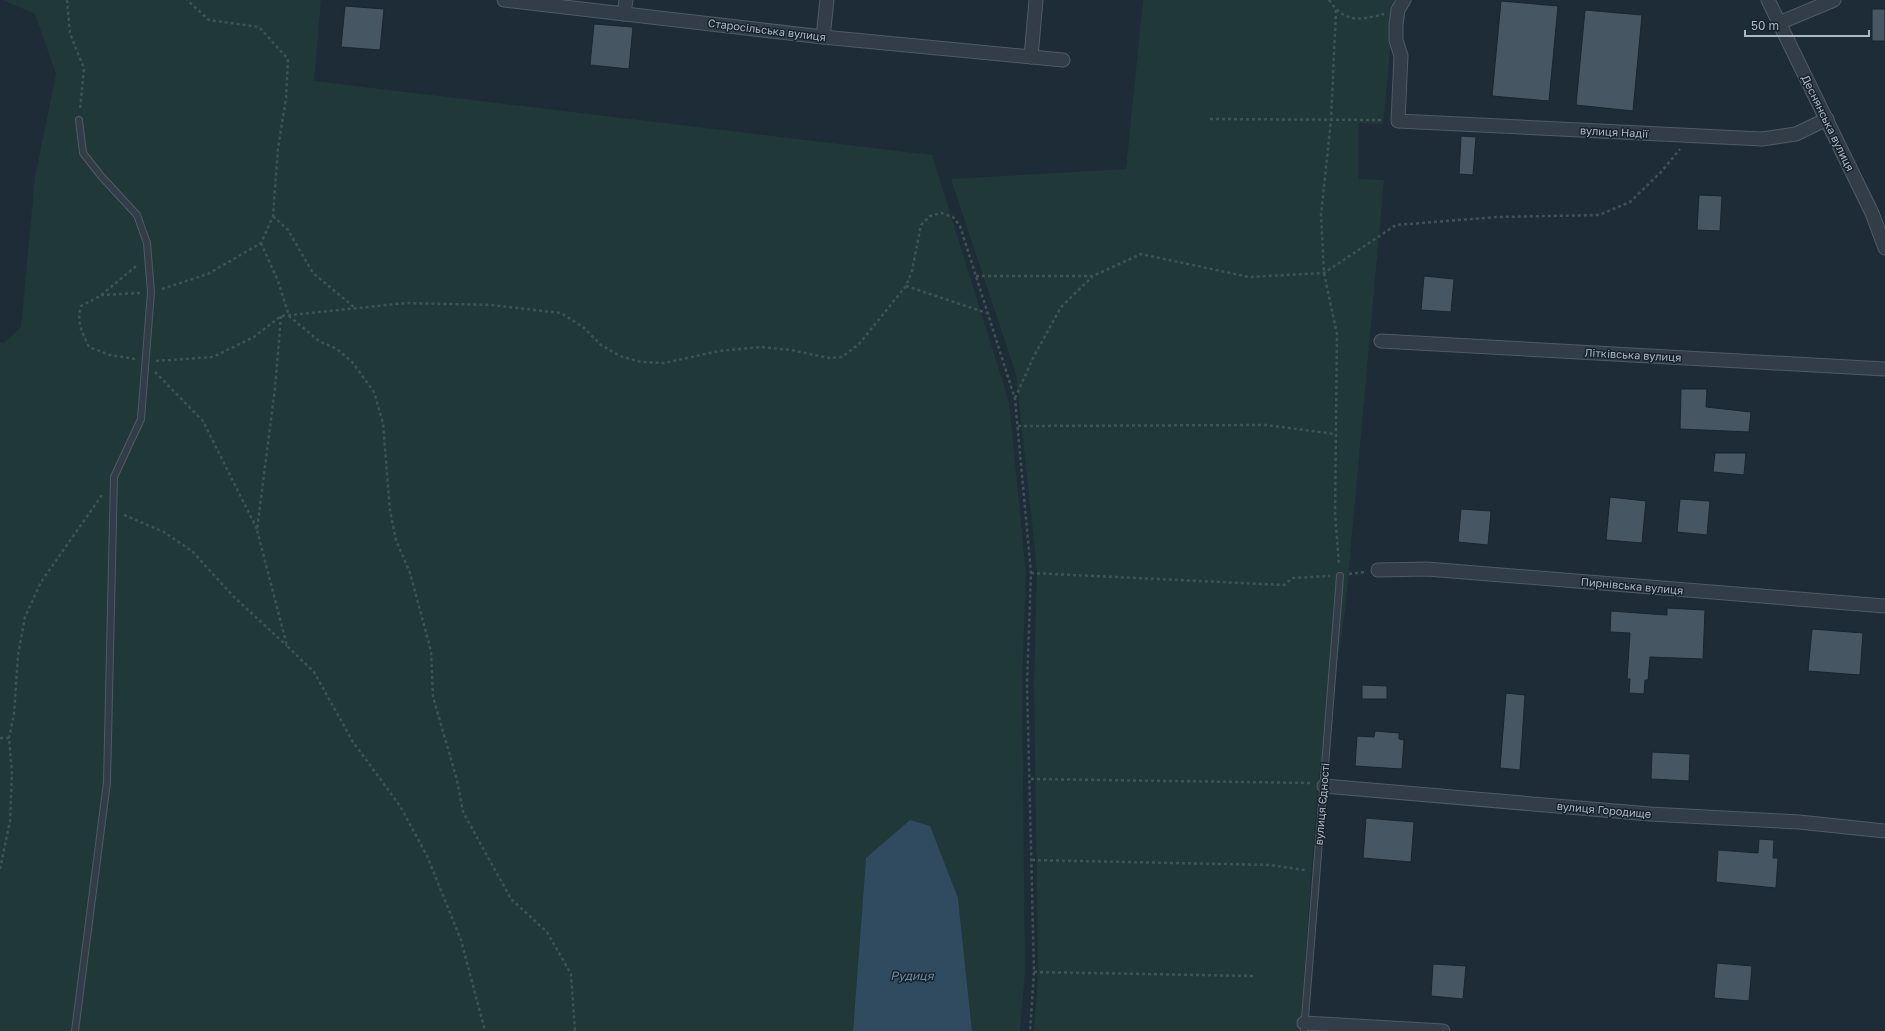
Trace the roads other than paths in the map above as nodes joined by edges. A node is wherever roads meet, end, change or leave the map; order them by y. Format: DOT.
graph roads {
  1 [pos="504,0"];
  2 [pos="626,0"];
  3 [pos="827,0"];
  4 [pos="1036,0"];
  5 [pos="1768,0"];
  6 [pos="1834,0"];
  7 [pos="1401,5"];
  8 [pos="624,14"];
  9 [pos="1780,23"];
  10 [pos="823,37"];
  11 [pos="1031,57"];
  12 [pos="1063,60"];
  13 [pos="1827,119"];
  14 [pos="79,120"];
  15 [pos="1885,248"];
  16 [pos="1381,341"];
  17 [pos="1885,369"];
  18 [pos="1378,570"];
  19 [pos="1340,576"];
  20 [pos="1885,606"];
  21 [pos="1324,785"];
  22 [pos="1885,831"];
  23 [pos="1304,1027"];
  24 [pos="75,1031"];
  25 [pos="1443,1031"];
  1 -- 8 [label="street, Старосільська вулиця"];
  2 -- 8 [label="street"];
  3 -- 10 [label="street"];
  4 -- 11 [label="street"];
  5 -- 9 [label="street, Деснянська вулиця"];
  6 -- 9 [label="street"];
  7 -- 13 [label="street, вулиця Надії"];
  8 -- 10 [label="street, Старосільська вулиця"];
  9 -- 13 [label="street, Деснянська вулиця"];
  10 -- 11 [label="street, Старосільська вулиця"];
  11 -- 12 [label="street, Старосільська вулиця"];
  13 -- 15 [label="street, Деснянська вулиця"];
  14 -- 24 [label="lane"];
  16 -- 17 [label="street, Літківська вулиця"];
  18 -- 20 [label="street, Пирнівська вулиця"];
  19 -- 21 [label="lane, вулиця Єдності"];
  21 -- 22 [label="street, вулиця Городище"];
  21 -- 23 [label="lane, вулиця Єдності"];
  23 -- 25 [label="street"];
}
